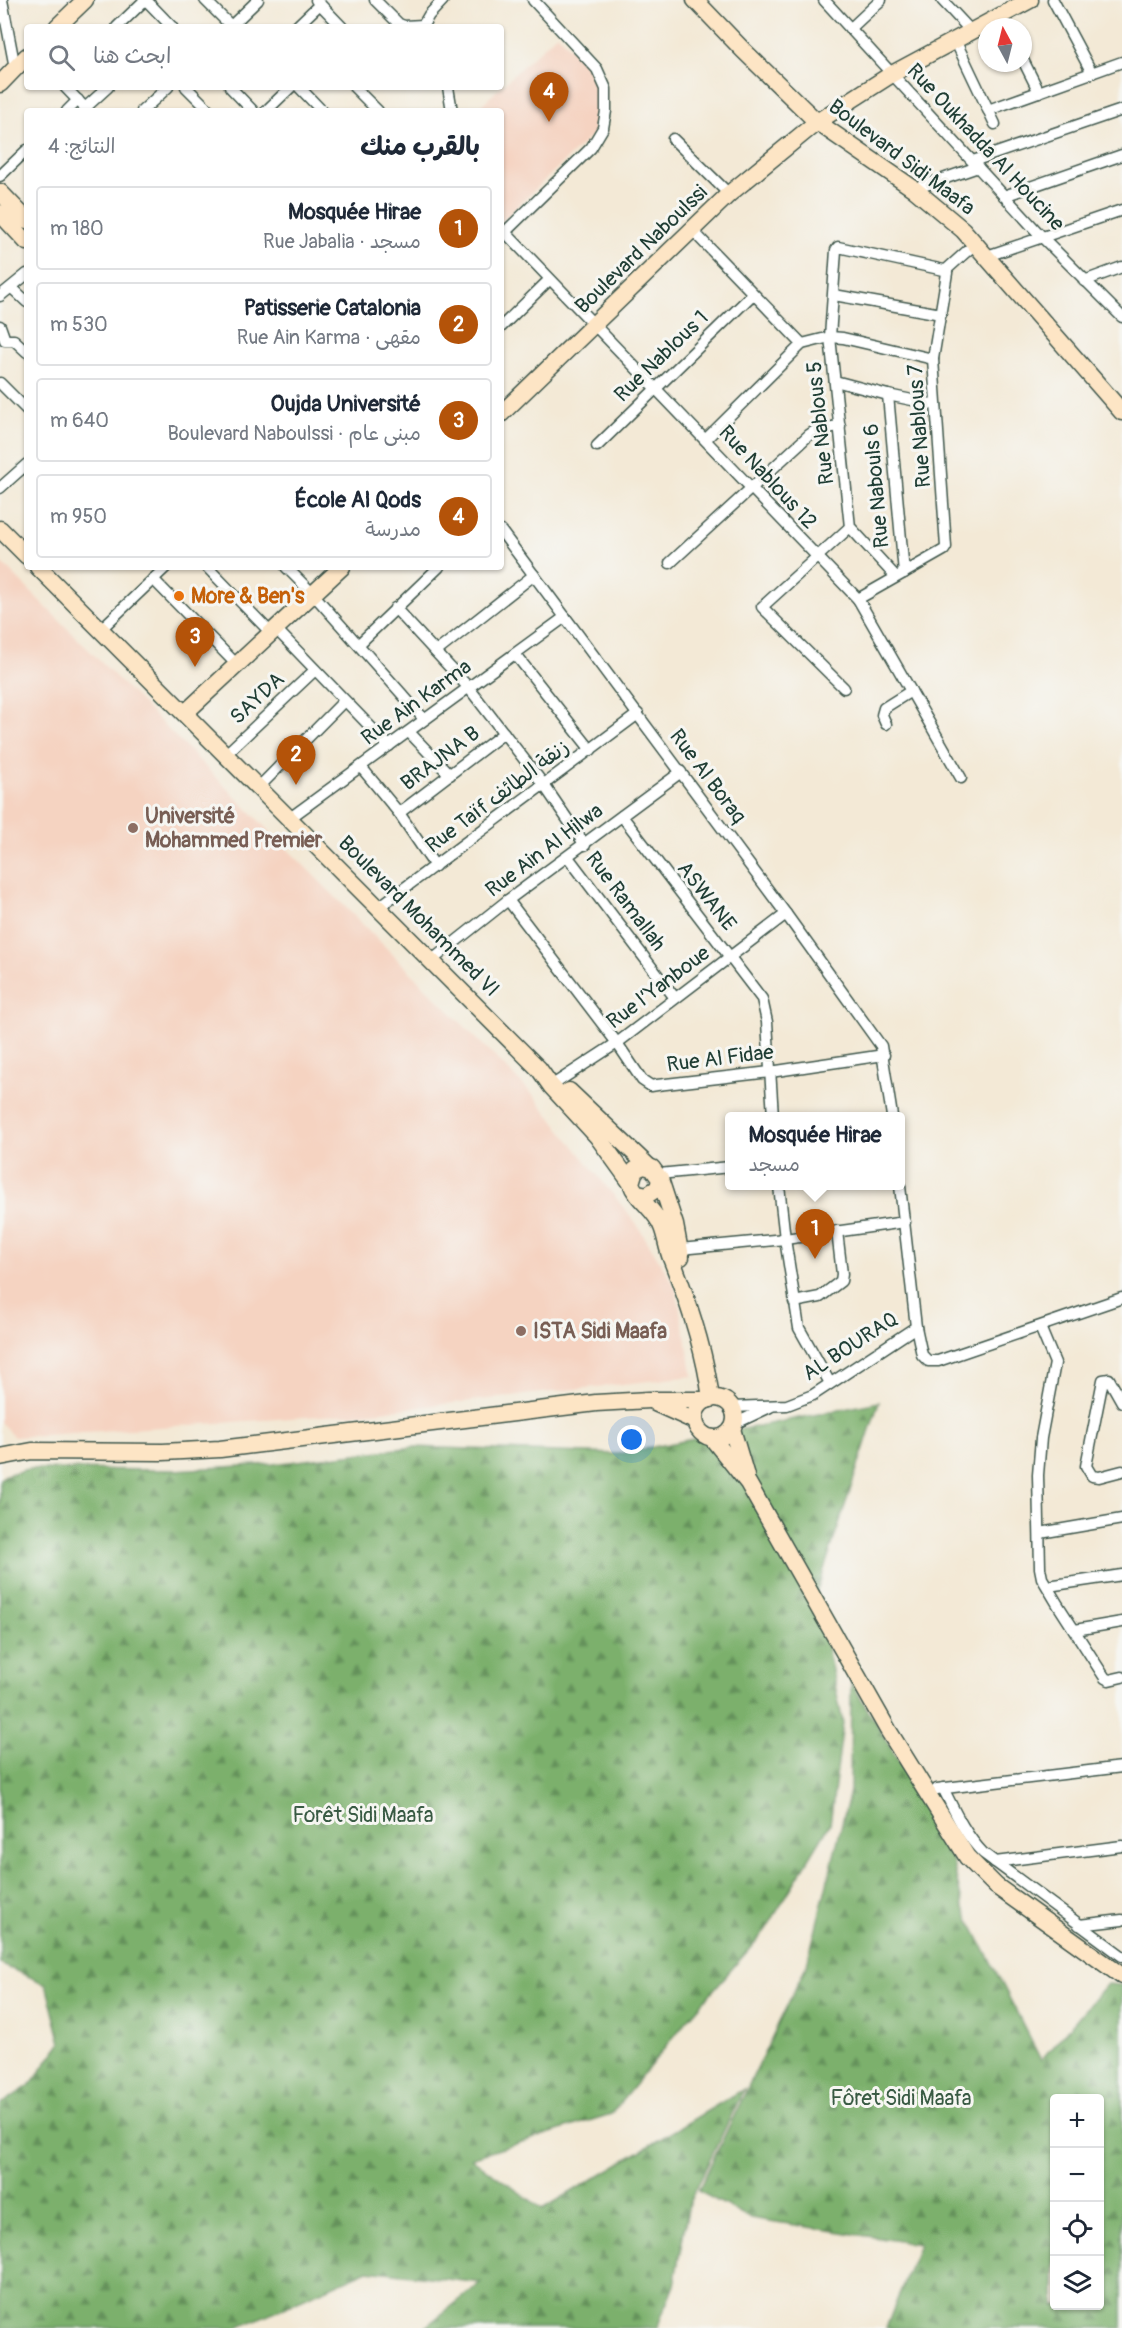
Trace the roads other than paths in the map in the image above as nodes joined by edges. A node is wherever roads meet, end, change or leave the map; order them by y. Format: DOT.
graph roads {
  1 [pos="2,0"];
  2 [pos="85,0"];
  3 [pos="146,0"];
  4 [pos="205,0"];
  5 [pos="258,0"];
  6 [pos="375,0"];
  7 [pos="443,0"];
  8 [pos="533,0"];
  9 [pos="695,0"];
  10 [pos="824,0"];
  11 [pos="881,0"];
  12 [pos="1030,0"];
  13 [pos="1053,0"];
  14 [pos="945,1"];
  15 [pos="318,2"];
  16 [pos="1008,18"];
  17 [pos="60,24"];
  18 [pos="120,24"];
  19 [pos="169,24"];
  20 [pos="228,24"];
  21 [pos="234,24"];
  22 [pos="299,24"];
  23 [pos="339,24"];
  24 [pos="399,24"];
  25 [pos="425,24"];
  26 [pos="850,29"];
  27 [pos="978,30"];
  28 [pos="971,32"];
  29 [pos="955,40"];
  30 [pos="21,62"];
  31 [pos="1122,62"];
  32 [pos="1029,72"];
  33 [pos="1092,73"];
  34 [pos="892,74"];
  35 [pos="0,84"];
  36 [pos="68,90"];
  37 [pos="104,90"];
  38 [pos="164,90"];
  39 [pos="189,90"];
  40 [pos="233,90"];
  41 [pos="289,90"];
  42 [pos="296,90"];
  43 [pos="357,90"];
  44 [pos="448,90"];
  45 [pos="1039,92"];
  46 [pos="84,107"];
  47 [pos="145,108"];
  48 [pos="205,108"];
  49 [pos="250,108"];
  50 [pos="269,108"];
  51 [pos="318,108"];
  52 [pos="375,108"];
  53 [pos="452,108"];
  54 [pos="988,110"];
  55 [pos="1122,110"];
  56 [pos="817,122"];
  57 [pos="995,124"];
  58 [pos="673,139"];
  59 [pos="24,153"];
  60 [pos="1122,154"];
  61 [pos="975,164"];
  62 [pos="0,176"];
  63 [pos="914,189"];
  64 [pos="0,192"];
  65 [pos="729,195"];
  66 [pos="1004,196"];
  67 [pos="1122,210"];
  68 [pos="24,211"];
  69 [pos="0,213"];
  70 [pos="692,230"];
  71 [pos="504,233"];
  72 [pos="504,235"];
  73 [pos="1042,237"];
  74 [pos="24,239"];
  75 [pos="976,243"];
  76 [pos="987,256"];
  77 [pos="1122,267"];
  78 [pos="946,270"];
  79 [pos="24,277"];
  80 [pos="549,280"];
  81 [pos="1084,281"];
  82 [pos="12,288"];
  83 [pos="752,294"];
  84 [pos="834,294"];
  85 [pos="0,296"];
  86 [pos="24,300"];
  87 [pos="941,314"];
  88 [pos="1122,317"];
  89 [pos="504,324"];
  90 [pos="0,326"];
  91 [pos="593,326"];
  92 [pos="830,337"];
  93 [pos="3,343"];
  94 [pos="802,344"];
  95 [pos="24,349"];
  96 [pos="933,359"];
  97 [pos="835,381"];
  98 [pos="0,383"];
  99 [pos="654,389"];
  100 [pos="888,395"];
  101 [pos="936,405"];
  102 [pos="24,407"];
  103 [pos="504,411"];
  104 [pos="1122,412"];
  105 [pos="840,426"];
  106 [pos="706,439"];
  107 [pos="597,446"];
  108 [pos="24,467"];
  109 [pos="0,488"];
  110 [pos="753,488"];
  111 [pos="850,526"];
  112 [pos="0,529"];
  113 [pos="504,535"];
  114 [pos="24,553"];
  115 [pos="816,557"];
  116 [pos="670,563"];
  117 [pos="41,570"];
  118 [pos="210,570"];
  119 [pos="289,570"];
  120 [pos="339,570"];
  121 [pos="436,570"];
  122 [pos="158,572"];
  123 [pos="534,575"];
  124 [pos="900,575"];
  125 [pos="314,594"];
  126 [pos="858,599"];
  127 [pos="395,608"];
  128 [pos="565,617"];
  129 [pos="100,630"];
  130 [pos="275,632"];
  131 [pos="359,644"];
  132 [pos="436,652"];
  133 [pos="515,654"];
  134 [pos="237,666"];
  135 [pos="315,670"];
  136 [pos="469,688"];
  137 [pos="844,688"];
  138 [pos="911,691"];
  139 [pos="344,701"];
  140 [pos="185,713"];
  141 [pos="638,714"];
  142 [pos="424,719"];
  143 [pos="886,724"];
  144 [pos="409,732"];
  145 [pos="504,733"];
  146 [pos="389,746"];
  147 [pos="591,750"];
  148 [pos="226,754"];
  149 [pos="361,767"];
  150 [pos="681,772"];
  151 [pos="450,775"];
  152 [pos="961,778"];
  153 [pos="544,784"];
  154 [pos="259,787"];
  155 [pos="399,813"];
  156 [pos="622,816"];
  157 [pos="290,818"];
  158 [pos="585,845"];
  159 [pos="568,857"];
  160 [pos="435,866"];
  161 [pos="508,900"];
  162 [pos="379,907"];
  163 [pos="786,914"];
  164 [pos="730,957"];
  165 [pos="431,961"];
  166 [pos="675,998"];
  167 [pos="617,1043"];
  168 [pos="882,1051"];
  169 [pos="770,1072"];
  170 [pos="554,1083"];
  171 [pos="773,1112"];
  172 [pos="891,1112"];
  173 [pos="725,1167"];
  174 [pos="656,1173"];
  175 [pos="634,1188"];
  176 [pos="780,1190"];
  177 [pos="901,1190"];
  178 [pos="905,1222"];
  179 [pos="837,1231"];
  180 [pos="785,1239"];
  181 [pos="680,1250"];
  182 [pos="685,1291"];
  183 [pos="1122,1298"];
  184 [pos="794,1302"];
  185 [pos="916,1327"];
  186 [pos="1040,1327"];
  187 [pos="830,1383"];
  188 [pos="649,1400"];
  189 [pos="717,1401"];
  190 [pos="1122,1402"];
  191 [pos="772,1406"];
  192 [pos="695,1420"];
  193 [pos="733,1426"];
  194 [pos="711,1438"];
  195 [pos="0,1457"];
  196 [pos="1122,1473"];
  197 [pos="748,1483"];
  198 [pos="1122,1519"];
  199 [pos="1040,1533"];
  200 [pos="1122,1575"];
  201 [pos="1048,1586"];
  202 [pos="1122,1622"];
  203 [pos="1075,1630"];
  204 [pos="1122,1677"];
  205 [pos="1122,1767"];
  206 [pos="943,1788"];
  207 [pos="925,1790"];
  208 [pos="1122,1846"];
  209 [pos="994,1862"];
  210 [pos="1122,1920"];
  211 [pos="1079,1925"];
  212 [pos="1122,1956"];
  213 [pos="1122,1976"];
  1 -- 30 [label="street"];
  2 -- 17 [label="street"];
  3 -- 18 [label="street"];
  3 -- 19 [label="street"];
  4 -- 20 [label="street"];
  5 -- 21 [label="street"];
  6 -- 24 [label="street"];
  7 -- 25 [label="street"];
  8 -- 71 [label="street"];
  9 -- 56 [label="street, Boulevard Sidi Maafa"];
  10 -- 26 [label="street, Rue Oukhadda Al Houcine"];
  11 -- 26 [label="street"];
  12 -- 16 [label="street, Boulevard Naboulssi"];
  13 -- 33 [label="street"];
  14 -- 28 [label="street"];
  15 -- 22 [label="street"];
  15 -- 23 [label="street"];
  26 -- 34 [label="street, Rue Oukhadda Al Houcine"];
  27 -- 28 [label="street, Boulevard Naboulssi"];
  28 -- 29 [label="street, Boulevard Naboulssi"];
  29 -- 34 [label="street, Boulevard Naboulssi"];
  29 -- 54 [label="street"];
  30 -- 35 [label="street"];
  31 -- 33 [label="street"];
  32 -- 45 [label="street"];
  33 -- 45 [label="street"];
  34 -- 56 [label="street, Boulevard Naboulssi"];
  34 -- 61 [label="street, Rue Oukhadda Al Houcine"];
  36 -- 46 [label="street"];
  37 -- 46 [label="street"];
  38 -- 47 [label="street"];
  39 -- 48 [label="street"];
  40 -- 49 [label="street"];
  41 -- 50 [label="street"];
  42 -- 51 [label="street"];
  43 -- 52 [label="street"];
  44 -- 53 [label="street"];
  45 -- 54 [label="street"];
  54 -- 57 [label="street"];
  55 -- 61 [label="street"];
  56 -- 63 [label="street, Boulevard Sidi Maafa"];
  56 -- 65 [label="street, Boulevard Naboulssi"];
  58 -- 65 [label="street"];
  59 -- 62 [label="street"];
  60 -- 66 [label="street"];
  61 -- 63 [label="street"];
  61 -- 66 [label="street, Rue Oukhadda Al Houcine"];
  63 -- 75 [label="street, Boulevard Sidi Maafa"];
  64 -- 68 [label="street"];
  65 -- 70 [label="street, Boulevard Naboulssi"];
  66 -- 73 [label="street, Rue Oukhadda Al Houcine"];
  67 -- 73 [label="street"];
  69 -- 74 [label="street"];
  70 -- 83 [label="street"];
  70 -- 91 [label="street, Boulevard Naboulssi"];
  72 -- 80 [label="street, Rue Nablous 12"];
  73 -- 76 [label="street"];
  73 -- 81 [label="street, Rue Oukhadda Al Houcine"];
  75 -- 76 [label="street, Boulevard Sidi Maafa"];
  75 -- 78 [label="street"];
  76 -- 104 [label="street, Boulevard Sidi Maafa"];
  77 -- 81 [label="street"];
  78 -- 84 [label="street, Rue Nablous 5"];
  78 -- 87 [label="street, Rue Nablous 7"];
  79 -- 82 [label="street"];
  80 -- 89 [label="street"];
  80 -- 91 [label="street, Rue Nablous 12"];
  81 -- 88 [label="street, Rue Oukhadda Al Houcine"];
  82 -- 85 [label="street"];
  82 -- 86 [label="street"];
  83 -- 94 [label="street"];
  83 -- 99 [label="street, Rue Nablous 1"];
  84 -- 87 [label="street"];
  84 -- 92 [label="street, Rue Nablous 5"];
  87 -- 96 [label="street, Rue Nablous 7"];
  90 -- 93 [label="street"];
  91 -- 99 [label="street, Rue Nablous 12"];
  91 -- 103 [label="street, Boulevard Naboulssi"];
  92 -- 94 [label="street"];
  92 -- 96 [label="street"];
  92 -- 97 [label="street, Rue Nablous 5"];
  93 -- 95 [label="street"];
  94 -- 106 [label="street"];
  96 -- 101 [label="street, Rue Nablous 7"];
  97 -- 100 [label="street"];
  97 -- 105 [label="street, Rue Nablous 5"];
  98 -- 102 [label="street"];
  99 -- 106 [label="street, Rue Nablous 12"];
  99 -- 107 [label="street, Rue Nablous 1"];
  100 -- 101 [label="street"];
  100 -- 124 [label="street, Rue Nabouls 6"];
  101 -- 124 [label="street, Rue Nablous 7"];
  105 -- 110 [label="street"];
  105 -- 111 [label="street, Rue Nablous 5"];
  106 -- 110 [label="street, Rue Nablous 12"];
  108 -- 109 [label="street"];
  110 -- 115 [label="street, Rue Nablous 12"];
  110 -- 116 [label="street"];
  111 -- 115 [label="street"];
  111 -- 124 [label="street"];
  112 -- 114 [label="street"];
  113 -- 123 [label="street, Rue Al Boraq"];
  115 -- 126 [label="street, Rue Nablous 12"];
  115 -- 137 [label="street"];
  117 -- 129 [label="street, Boulevard Mohammed VI"];
  118 -- 130 [label="street"];
  119 -- 125 [label="street"];
  120 -- 125 [label="street"];
  121 -- 127 [label="street"];
  122 -- 129 [label="street"];
  122 -- 134 [label="street"];
  123 -- 128 [label="street, Rue Al Boraq"];
  123 -- 132 [label="street"];
  124 -- 126 [label="street"];
  125 -- 130 [label="street"];
  125 -- 131 [label="street"];
  126 -- 138 [label="street, Rue Nablous 12"];
  127 -- 131 [label="street"];
  127 -- 132 [label="street"];
  128 -- 133 [label="street, Rue Ain Karma"];
  128 -- 141 [label="street, Rue Al Boraq"];
  129 -- 140 [label="street, Boulevard Mohammed VI"];
  130 -- 134 [label="street"];
  130 -- 135 [label="street"];
  131 -- 142 [label="street"];
  132 -- 136 [label="street"];
  133 -- 136 [label="street, Rue Ain Karma"];
  133 -- 147 [label="street"];
  134 -- 140 [label="street"];
  135 -- 139 [label="street"];
  135 -- 148 [label="street, SAYDA"];
  136 -- 142 [label="street, Rue Ain Karma"];
  136 -- 145 [label="street"];
  138 -- 143 [label="street"];
  138 -- 152 [label="street, Rue Nablous 12"];
  139 -- 146 [label="street"];
  139 -- 154 [label="street"];
  140 -- 148 [label="street, Boulevard Mohammed VI"];
  141 -- 147 [label="street, Rue Taïf زنقة الطائف"];
  141 -- 150 [label="street, Rue Al Boraq"];
  142 -- 144 [label="street, Rue Ain Karma"];
  144 -- 146 [label="street, Rue Ain Karma"];
  144 -- 151 [label="street"];
  145 -- 151 [label="street, BRAJNA B"];
  145 -- 153 [label="street"];
  146 -- 149 [label="street, Rue Ain Karma"];
  147 -- 153 [label="street, Rue Taïf زنقة الطائف"];
  148 -- 154 [label="street, Boulevard Mohammed VI"];
  149 -- 155 [label="street"];
  149 -- 157 [label="street, Rue Ain Karma"];
  150 -- 156 [label="street, Rue Ain Al Hilwa"];
  150 -- 163 [label="street, Rue Al Boraq"];
  151 -- 155 [label="street, BRAJNA B"];
  153 -- 158 [label="street"];
  153 -- 160 [label="street, Rue Taïf زنقة الطائف"];
  154 -- 157 [label="street, Boulevard Mohammed VI"];
  155 -- 160 [label="street"];
  156 -- 158 [label="street, Rue Ain Al Hilwa"];
  156 -- 164 [label="street, ASWANE"];
  157 -- 162 [label="street, Boulevard Mohammed VI"];
  158 -- 159 [label="street, Rue Ain Al Hilwa"];
  159 -- 161 [label="street, Rue Ain Al Hilwa"];
  159 -- 166 [label="street, Rue Ramallah"];
  160 -- 162 [label="street, Rue Taïf زنقة الطائف"];
  161 -- 165 [label="street, Rue Ain Al Hilwa"];
  161 -- 167 [label="street, Rue Al Fidae"];
  162 -- 165 [label="street, Boulevard Mohammed VI"];
  163 -- 164 [label="street, Rue l’Yanboue"];
  163 -- 168 [label="street, Rue Al Boraq"];
  164 -- 166 [label="street, Rue l’Yanboue"];
  164 -- 169 [label="street, ASWANE"];
  165 -- 170 [label="street, Boulevard Mohammed VI"];
  166 -- 167 [label="street, Rue l’Yanboue"];
  167 -- 169 [label="street, Rue Al Fidae"];
  167 -- 170 [label="street, Rue l’Yanboue"];
  168 -- 169 [label="street, Rue Al Fidae"];
  168 -- 172 [label="street"];
  169 -- 171 [label="street"];
  170 -- 174 [label="street, Boulevard Mohammed VI"];
  170 -- 175 [label="street, Boulevard Mohammed VI"];
  173 -- 174 [label="street"];
  174 -- 175 [label="street"];
  174 -- 175 [label="street"];
  174 -- 181 [label="street, Boulevard Mohammed VI"];
  175 -- 182 [label="street, Boulevard Mohammed VI"];
  176 -- 180 [label="street"];
  177 -- 178 [label="street, AL BOURAQ"];
  178 -- 179 [label="street"];
  178 -- 185 [label="street, AL BOURAQ"];
  179 -- 180 [label="street"];
  179 -- 184 [label="street"];
  180 -- 181 [label="street"];
  180 -- 184 [label="street"];
  181 -- 182 [label="street, Boulevard Mohammed VI"];
  182 -- 189 [label="street, Boulevard Mohammed VI"];
  183 -- 186 [label="street"];
  184 -- 187 [label="street"];
  185 -- 186 [label="street"];
  185 -- 187 [label="street, AL BOURAQ"];
  186 -- 199 [label="street"];
  187 -- 191 [label="street, AL BOURAQ"];
  188 -- 189 [label="street"];
  188 -- 192 [label="street"];
  188 -- 195 [label="street"];
  189 -- 191 [label="street"];
  189 -- 192 [label="street"];
  189 -- 193 [label="street"];
  190 -- 196 [label="street"];
  191 -- 193 [label="street"];
  192 -- 194 [label="street"];
  193 -- 194 [label="street"];
  193 -- 197 [label="street"];
  194 -- 197 [label="street"];
  197 -- 207 [label="street"];
  198 -- 199 [label="street"];
  199 -- 201 [label="street"];
  200 -- 201 [label="street"];
  201 -- 203 [label="street"];
  202 -- 203 [label="street"];
  203 -- 204 [label="street"];
  205 -- 206 [label="street"];
  206 -- 207 [label="street"];
  206 -- 209 [label="street"];
  207 -- 213 [label="street"];
  208 -- 209 [label="street"];
  209 -- 211 [label="street"];
  210 -- 211 [label="street"];
  211 -- 212 [label="street"];
}
